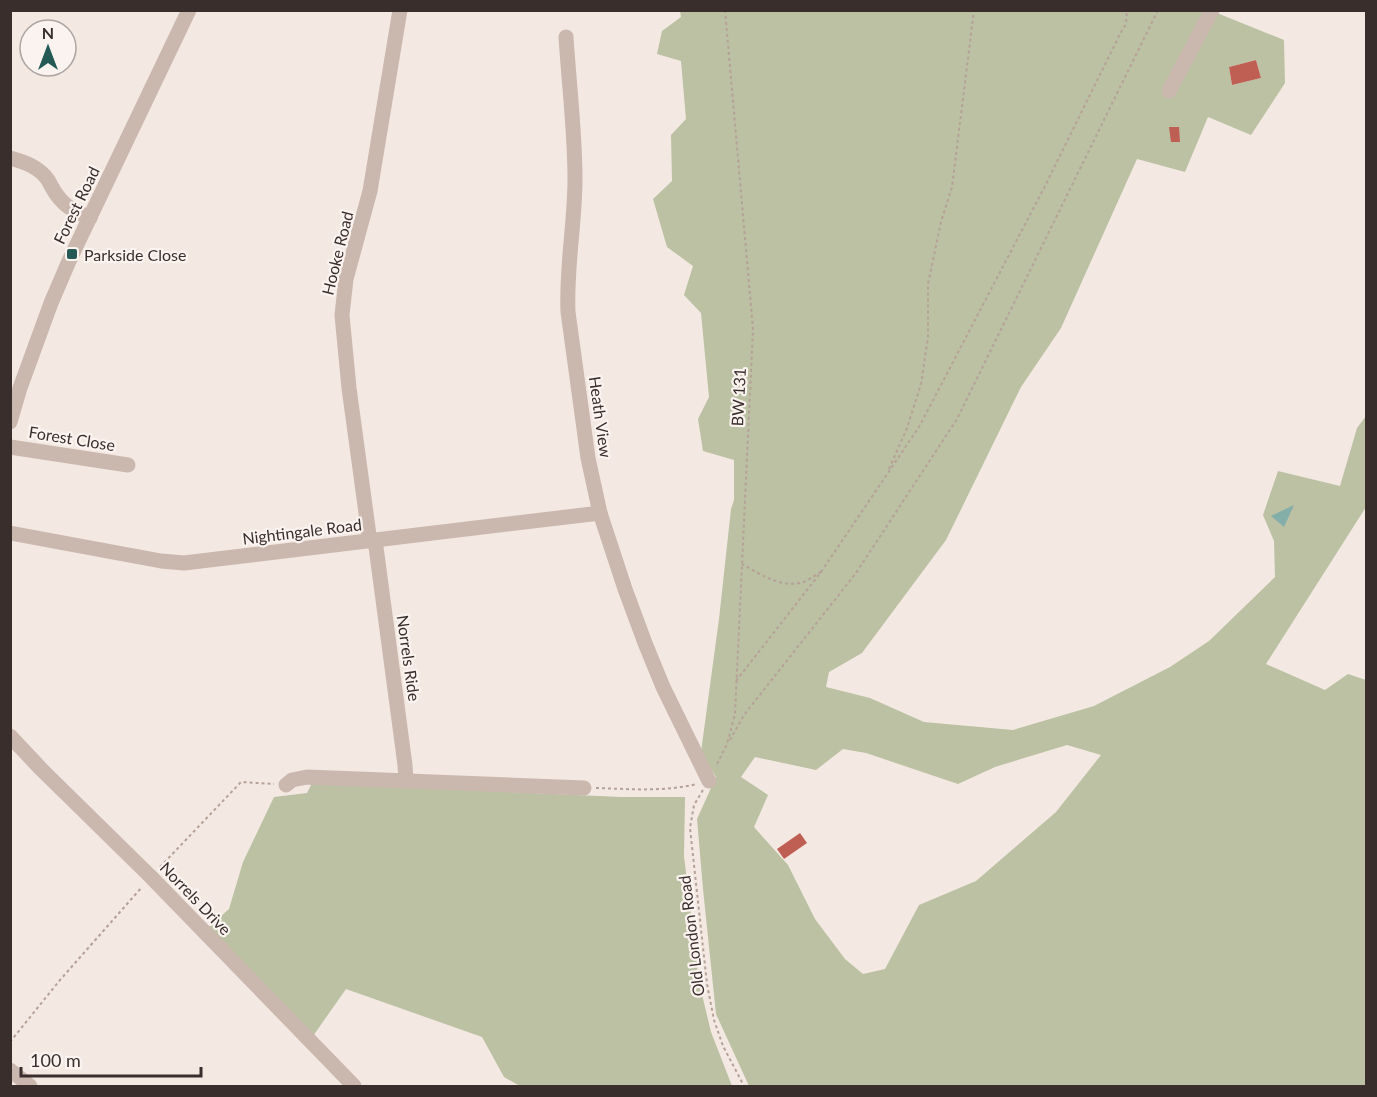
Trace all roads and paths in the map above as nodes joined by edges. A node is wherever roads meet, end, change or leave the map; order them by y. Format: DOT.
graph roads {
  1 [pos="189,10"];
  2 [pos="400,10"];
  3 [pos="725,10"];
  4 [pos="974,10"];
  5 [pos="1127,10"];
  6 [pos="1158,10"];
  7 [pos="1212,10"];
  8 [pos="566,37"];
  9 [pos="1170,92"];
  10 [pos="10,158"];
  11 [pos="90,218"];
  12 [pos="10,422"];
  13 [pos="10,447"];
  14 [pos="128,465"];
  15 [pos="886,475"];
  16 [pos="600,513"];
  17 [pos="10,533"];
  18 [pos="372,541"];
  19 [pos="742,563"];
  20 [pos="821,572"];
  21 [pos="736,681"];
  22 [pos="10,736"];
  23 [pos="727,744"];
  24 [pos="406,781"];
  25 [pos="709,781"];
  26 [pos="286,785"];
  27 [pos="584,788"];
  28 [pos="151,877"];
  29 [pos="10,1042"];
  30 [pos="10,1070"];
  31 [pos="30,1086"];
  32 [pos="354,1086"];
  33 [pos="744,1086"];
  1 -- 11 [label="street, Forest Road"];
  2 -- 18 [label="street, Hooke Road"];
  3 -- 19 [label="path, BW 131"];
  4 -- 15 [label="path"];
  5 -- 15 [label="path"];
  6 -- 23 [label="path"];
  7 -- 9 [label="street"];
  8 -- 16 [label="street, Heath View"];
  10 -- 11 [label="street"];
  11 -- 12 [label="street, Forest Road"];
  13 -- 14 [label="street, Forest Close"];
  15 -- 20 [label="path"];
  16 -- 18 [label="street, Nightingale Road"];
  16 -- 25 [label="street, Heath View"];
  17 -- 18 [label="street, Nightingale Road"];
  18 -- 24 [label="street, Norrels Ride"];
  19 -- 20 [label="path"];
  19 -- 21 [label="path, BW 131"];
  20 -- 21 [label="path"];
  21 -- 23 [label="path, BW 131"];
  22 -- 28 [label="street, Norrels Drive"];
  23 -- 25 [label="path, BW 131"];
  24 -- 26 [label="street"];
  24 -- 27 [label="street"];
  25 -- 27 [label="path"];
  25 -- 33 [label="path, Old London Road"];
  26 -- 28 [label="path"];
  28 -- 29 [label="path"];
  28 -- 32 [label="street, Norrels Drive"];
  30 -- 31 [label="street"];
}
